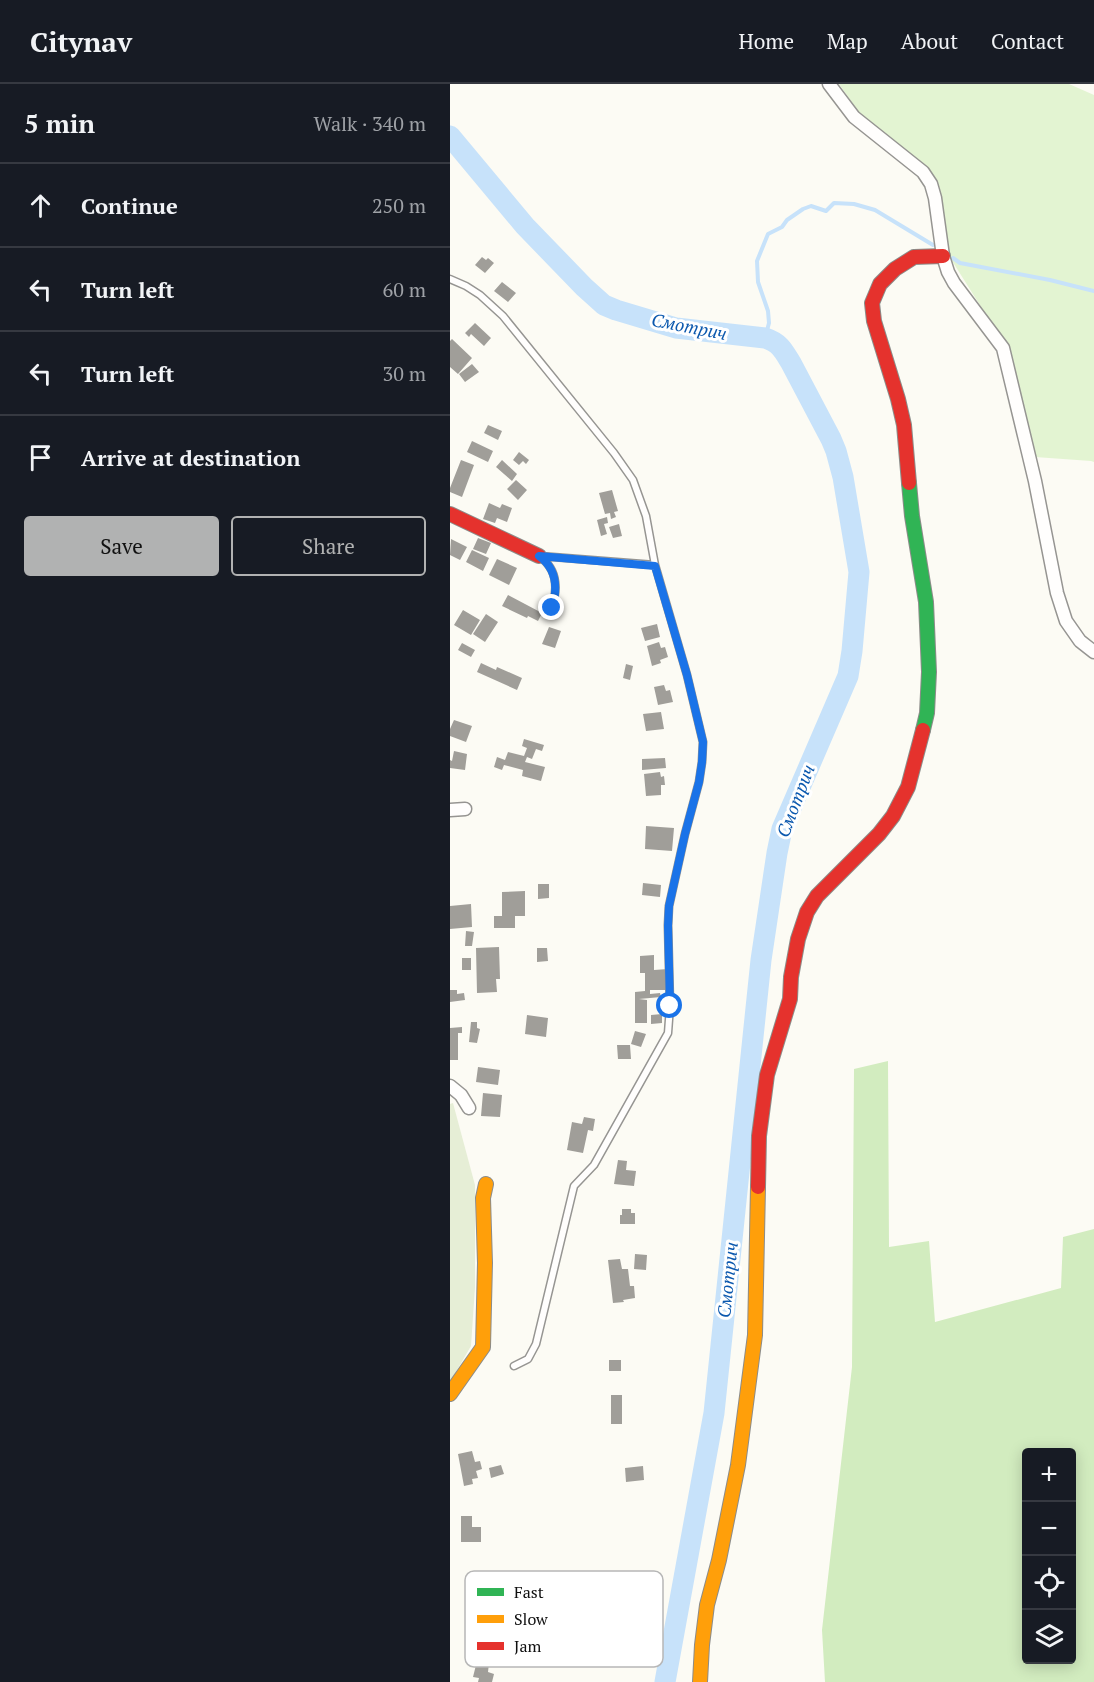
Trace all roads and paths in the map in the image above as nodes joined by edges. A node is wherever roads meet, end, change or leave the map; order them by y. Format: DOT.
graph roads {
  1 [pos="830,84"];
  2 [pos="943,256"];
  3 [pos="450,279"];
  4 [pos="450,514"];
  5 [pos="539,556"];
  6 [pos="655,566"];
  7 [pos="550,612"];
  8 [pos="1094,652"];
  9 [pos="465,809"];
  10 [pos="450,810"];
  11 [pos="450,1086"];
  12 [pos="469,1108"];
  13 [pos="486,1184"];
  14 [pos="514,1366"];
  15 [pos="450,1394"];
  16 [pos="700,1682"];
  1 -- 2 [label="street"];
  2 -- 8 [label="street"];
  2 -- 16 [label="street"];
  3 -- 6 [label="lane"];
  4 -- 5 [label="street"];
  5 -- 6 [label="lane"];
  5 -- 7 [label="lane"];
  6 -- 14 [label="lane"];
  9 -- 10 [label="street"];
  11 -- 12 [label="street"];
  13 -- 15 [label="street"];
}
